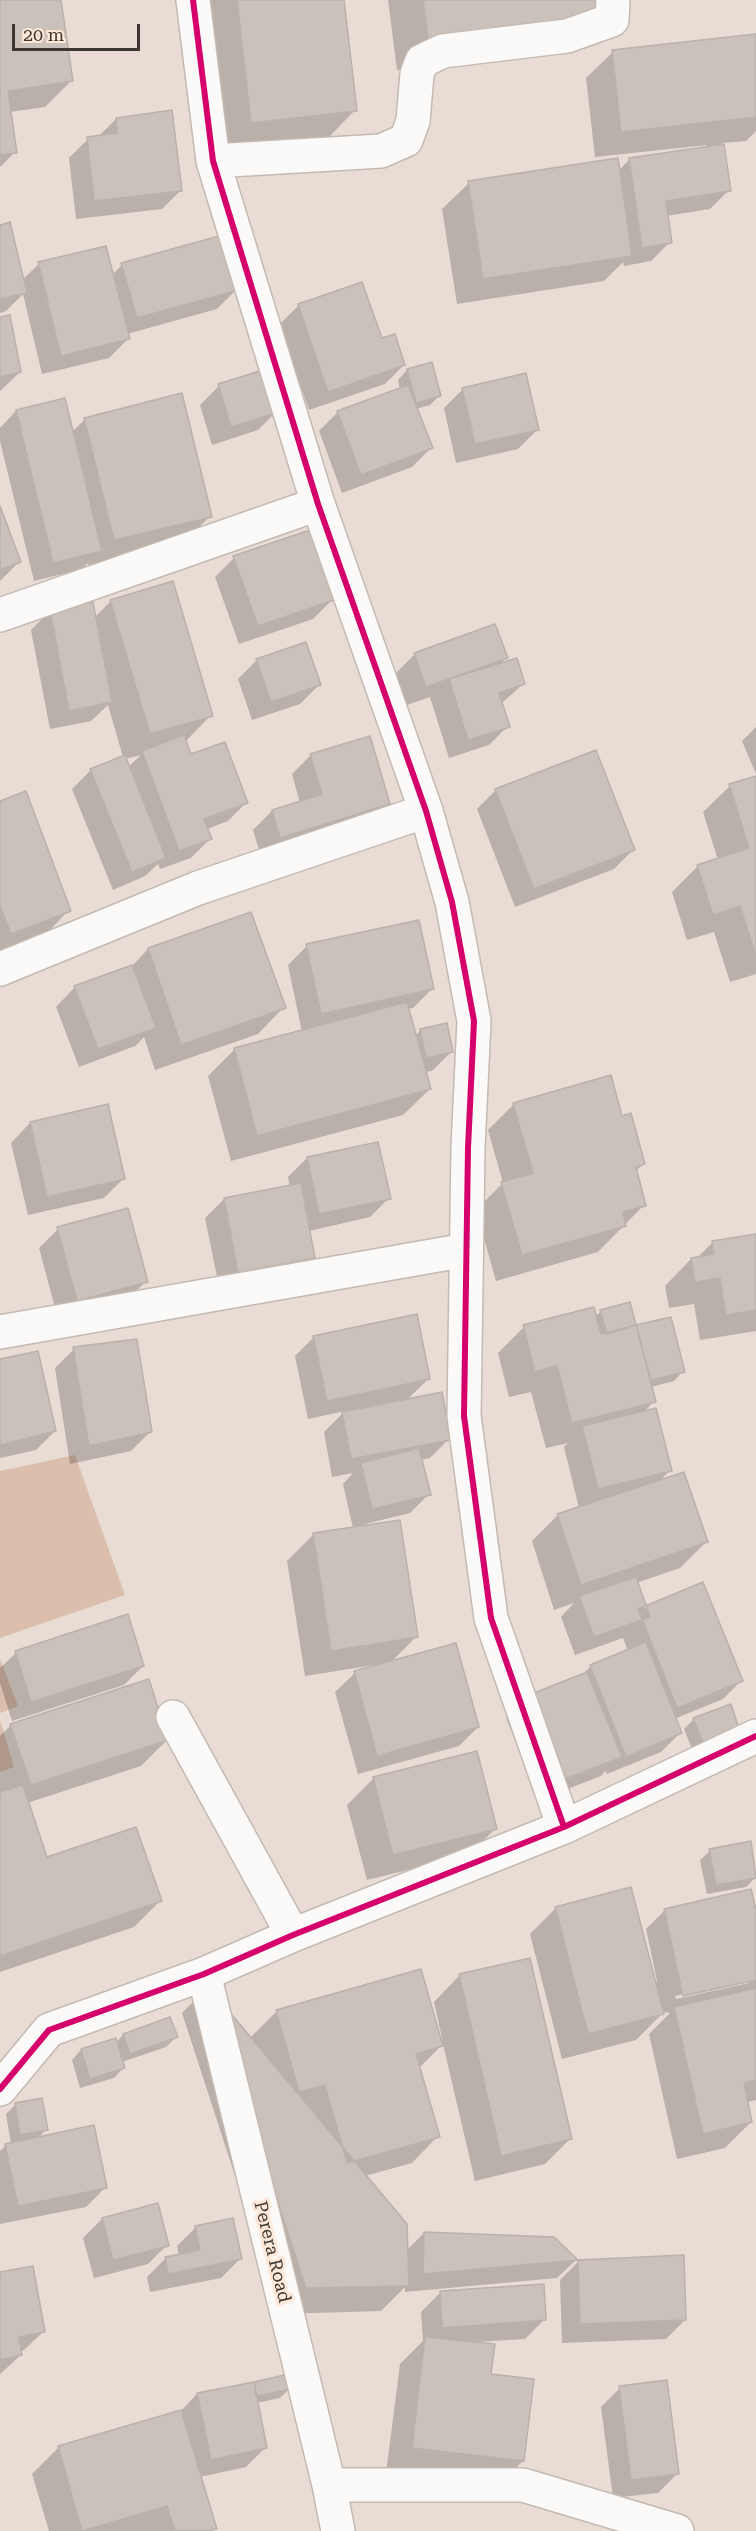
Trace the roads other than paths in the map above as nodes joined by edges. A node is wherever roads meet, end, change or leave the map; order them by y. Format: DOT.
graph roads {
  1 [pos="193,0"];
  2 [pos="614,0"];
  3 [pos="213,161"];
  4 [pos="318,504"];
  5 [pos="0,615"];
  6 [pos="426,811"];
  7 [pos="0,969"];
  8 [pos="466,1250"];
  9 [pos="0,1332"];
  10 [pos="172,1717"];
  11 [pos="756,1736"];
  12 [pos="564,1827"];
  13 [pos="293,1935"];
  14 [pos="204,1974"];
  15 [pos="0,2089"];
  16 [pos="329,2485"];
  17 [pos="338,2531"];
  18 [pos="677,2531"];
  1 -- 3 [label="street"];
  2 -- 3 [label="street"];
  3 -- 4 [label="street"];
  4 -- 5 [label="street"];
  4 -- 6 [label="street"];
  6 -- 7 [label="street"];
  6 -- 8 [label="street"];
  8 -- 9 [label="street"];
  8 -- 12 [label="street"];
  10 -- 13 [label="street"];
  11 -- 12 [label="street"];
  12 -- 13 [label="street"];
  13 -- 14 [label="street"];
  14 -- 15 [label="street"];
  14 -- 16 [label="street, Perera Road"];
  16 -- 17 [label="street, Perera Road"];
  16 -- 18 [label="street"];
}
